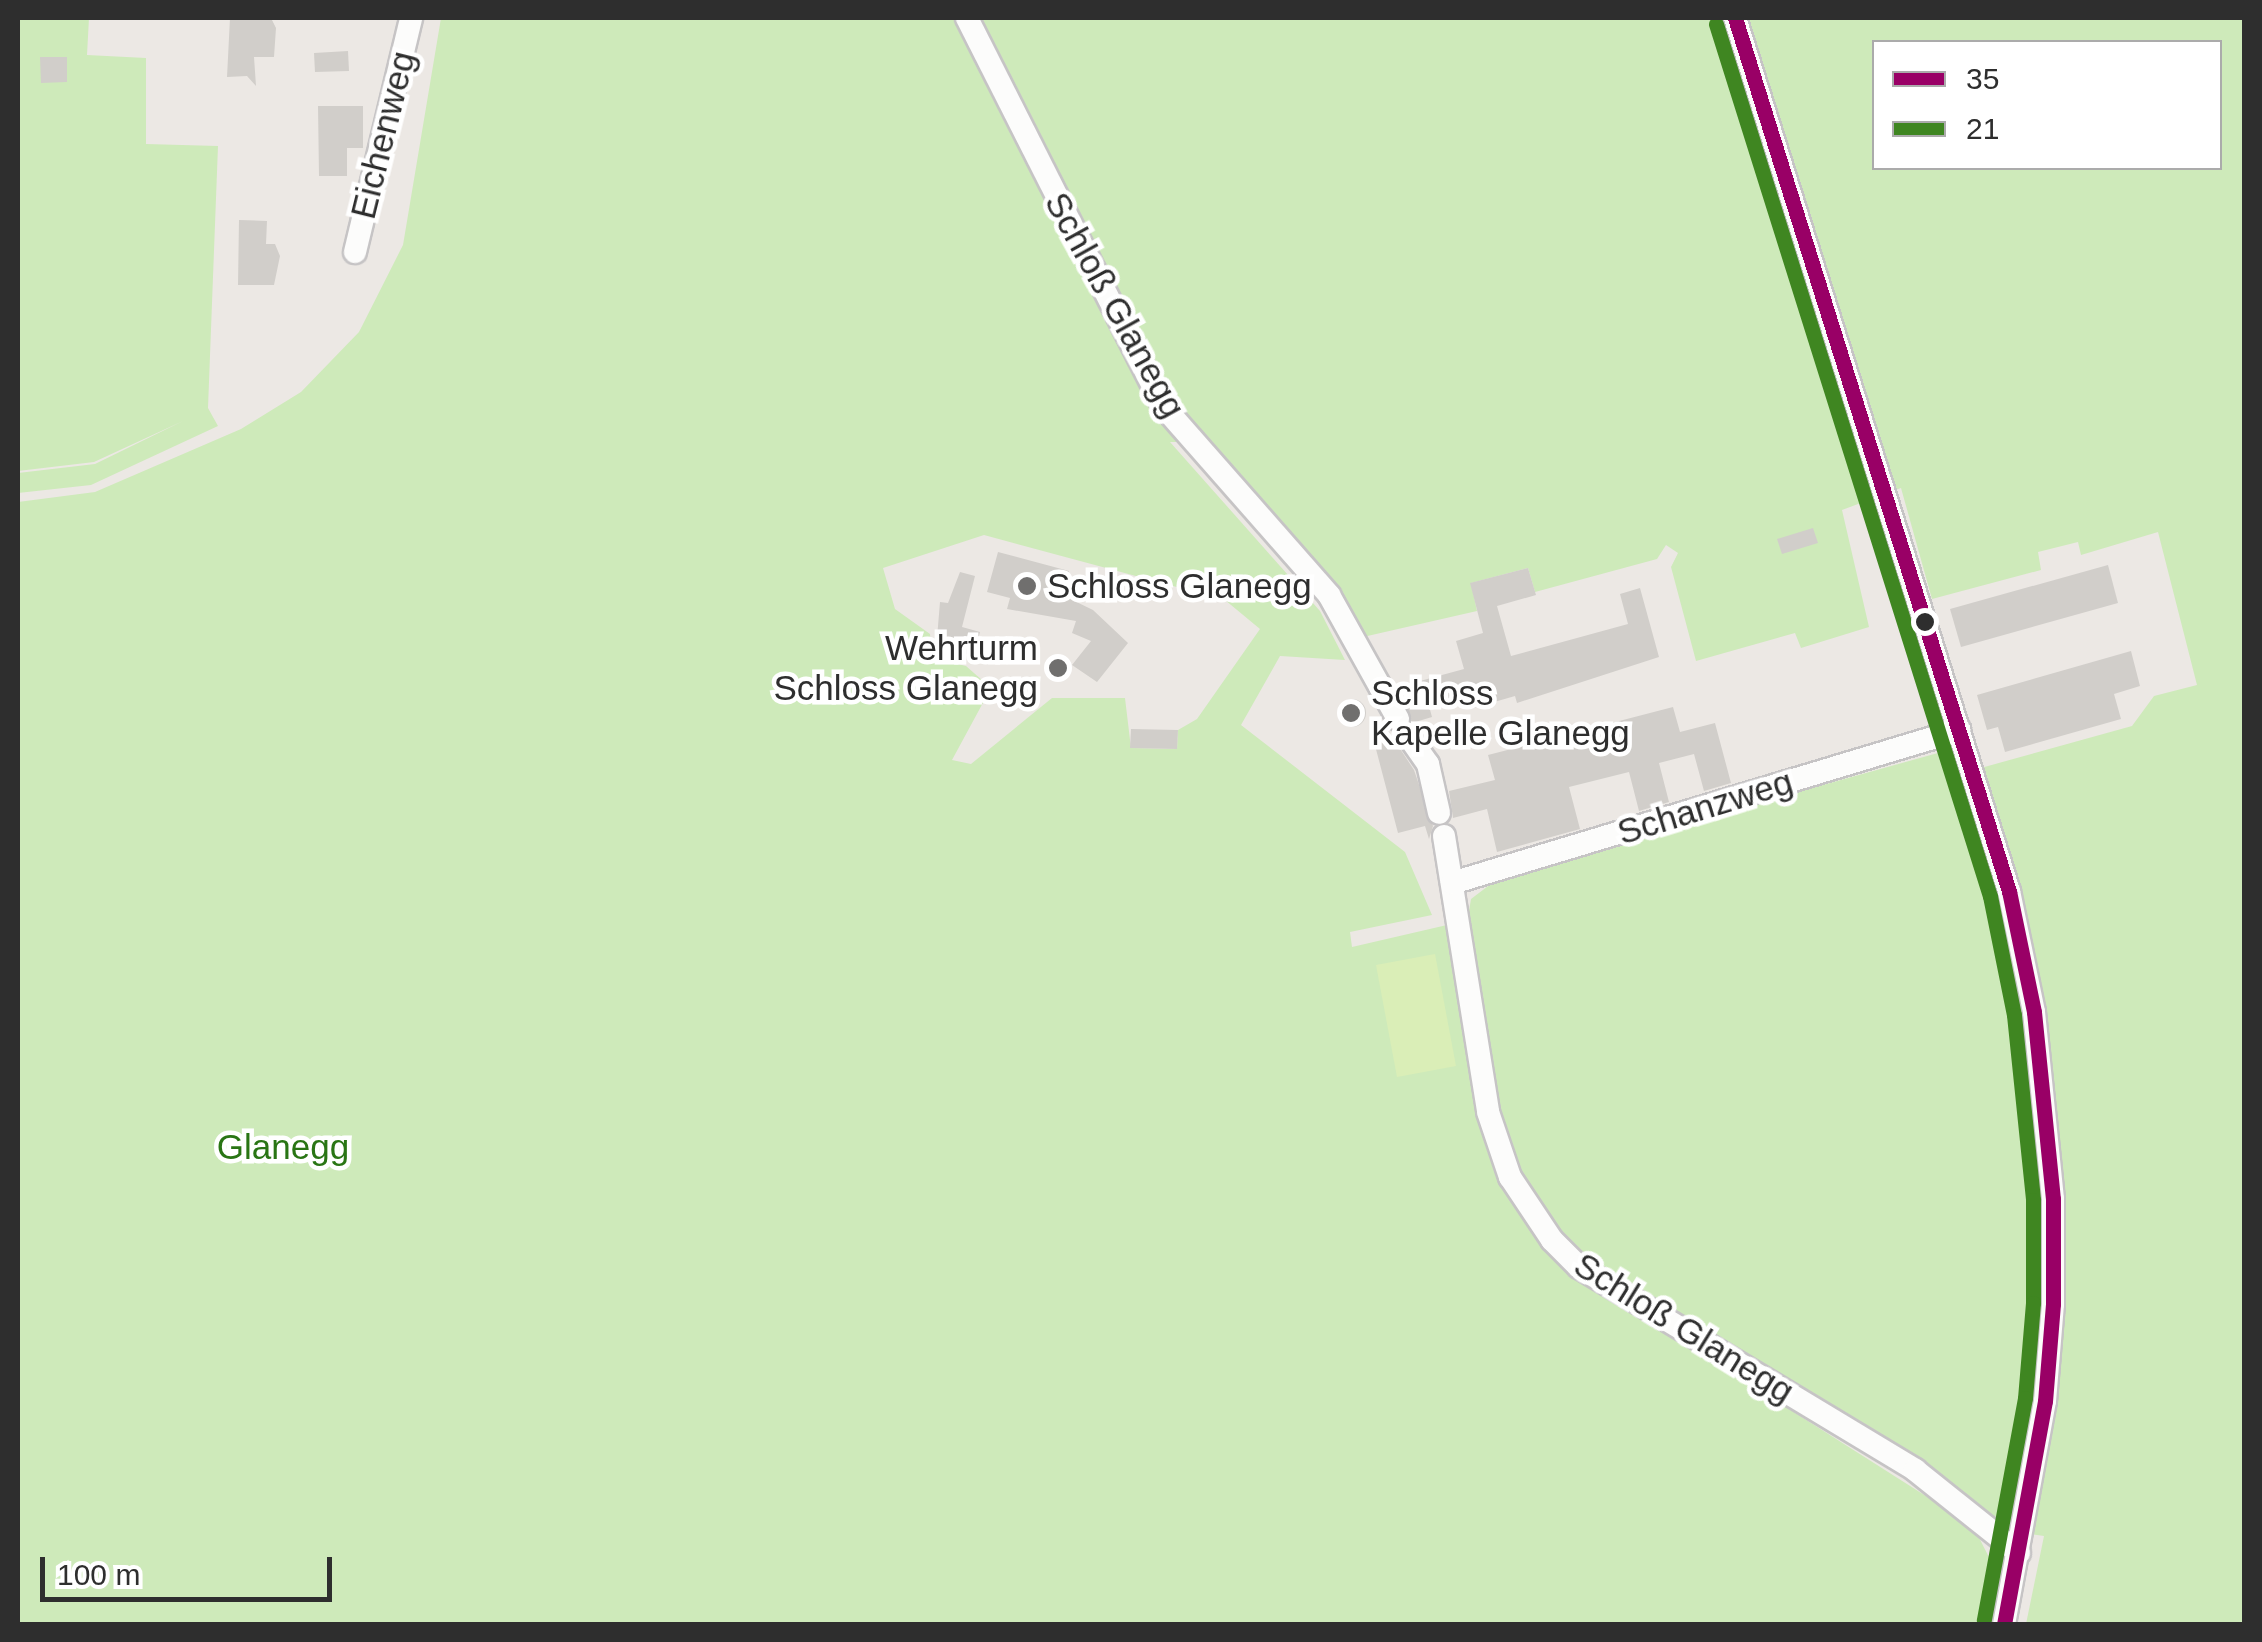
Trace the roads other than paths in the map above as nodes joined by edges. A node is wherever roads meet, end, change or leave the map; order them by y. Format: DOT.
graph roads {
  1 [pos="411,18"];
  2 [pos="967,18"];
  3 [pos="1735,18"];
  4 [pos="354,252"];
  5 [pos="1959,730"];
  6 [pos="1452,884"];
  7 [pos="2019,1553"];
  8 [pos="2004,1624"];
  1 -- 4 [label="street, Eichenweg"];
  2 -- 6 [label="street, Schloß Glanegg"];
  3 -- 5 [label="street"];
  5 -- 6 [label="street, Schanzweg"];
  5 -- 7 [label="street"];
  6 -- 7 [label="street, Schloß Glanegg"];
  7 -- 8 [label="street"];
}
